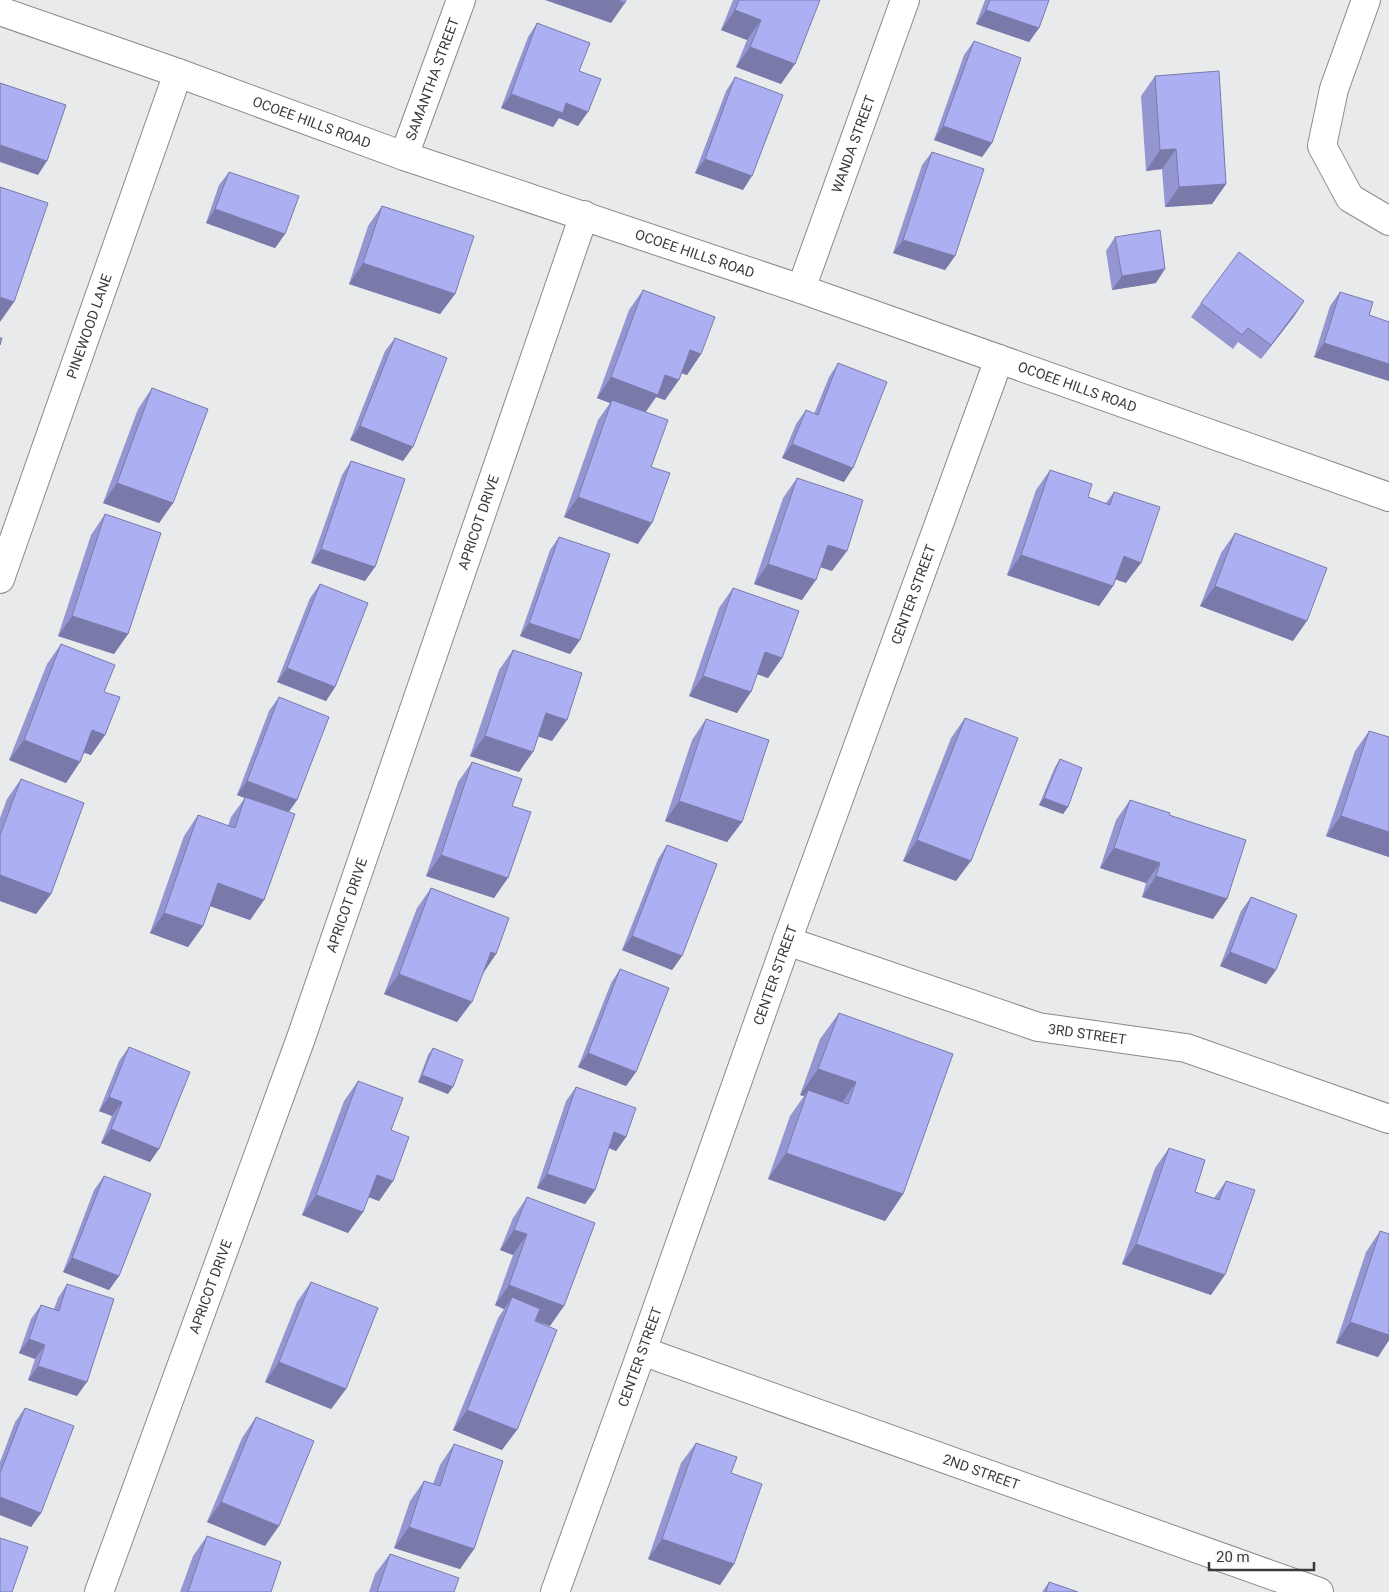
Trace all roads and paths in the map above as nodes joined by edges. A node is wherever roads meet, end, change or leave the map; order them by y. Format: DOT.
graph roads {
  1 [pos="460,0"];
  2 [pos="905,0"];
  3 [pos="1366,0"];
  4 [pos="6,8"];
  5 [pos="178,73"];
  6 [pos="404,156"];
  7 [pos="584,215"];
  8 [pos="1389,221"];
  9 [pos="801,289"];
  10 [pos="999,359"];
  11 [pos="1389,497"];
  12 [pos="0,580"];
  13 [pos="787,941"];
  14 [pos="1389,1119"];
  15 [pos="642,1351"];
  16 [pos="99,1592"];
  17 [pos="555,1592"];
  18 [pos="1319,1592"];
  1 -- 6 [label="street, SAMANTHA STREET"];
  2 -- 9 [label="street, WANDA STREET"];
  3 -- 8 [label="street"];
  4 -- 5 [label="street, OCOEE HILLS ROAD"];
  5 -- 6 [label="street, OCOEE HILLS ROAD"];
  5 -- 12 [label="street, PINEWOOD LANE"];
  6 -- 7 [label="street, OCOEE HILLS ROAD"];
  7 -- 9 [label="street, OCOEE HILLS ROAD"];
  7 -- 16 [label="street, APRICOT DRIVE"];
  9 -- 10 [label="street, OCOEE HILLS ROAD"];
  10 -- 11 [label="street, OCOEE HILLS ROAD"];
  10 -- 13 [label="street, CENTER STREET"];
  13 -- 14 [label="street, 3RD STREET"];
  13 -- 15 [label="street, CENTER STREET"];
  15 -- 17 [label="street, CENTER STREET"];
  15 -- 18 [label="street, 2ND STREET"];
}
